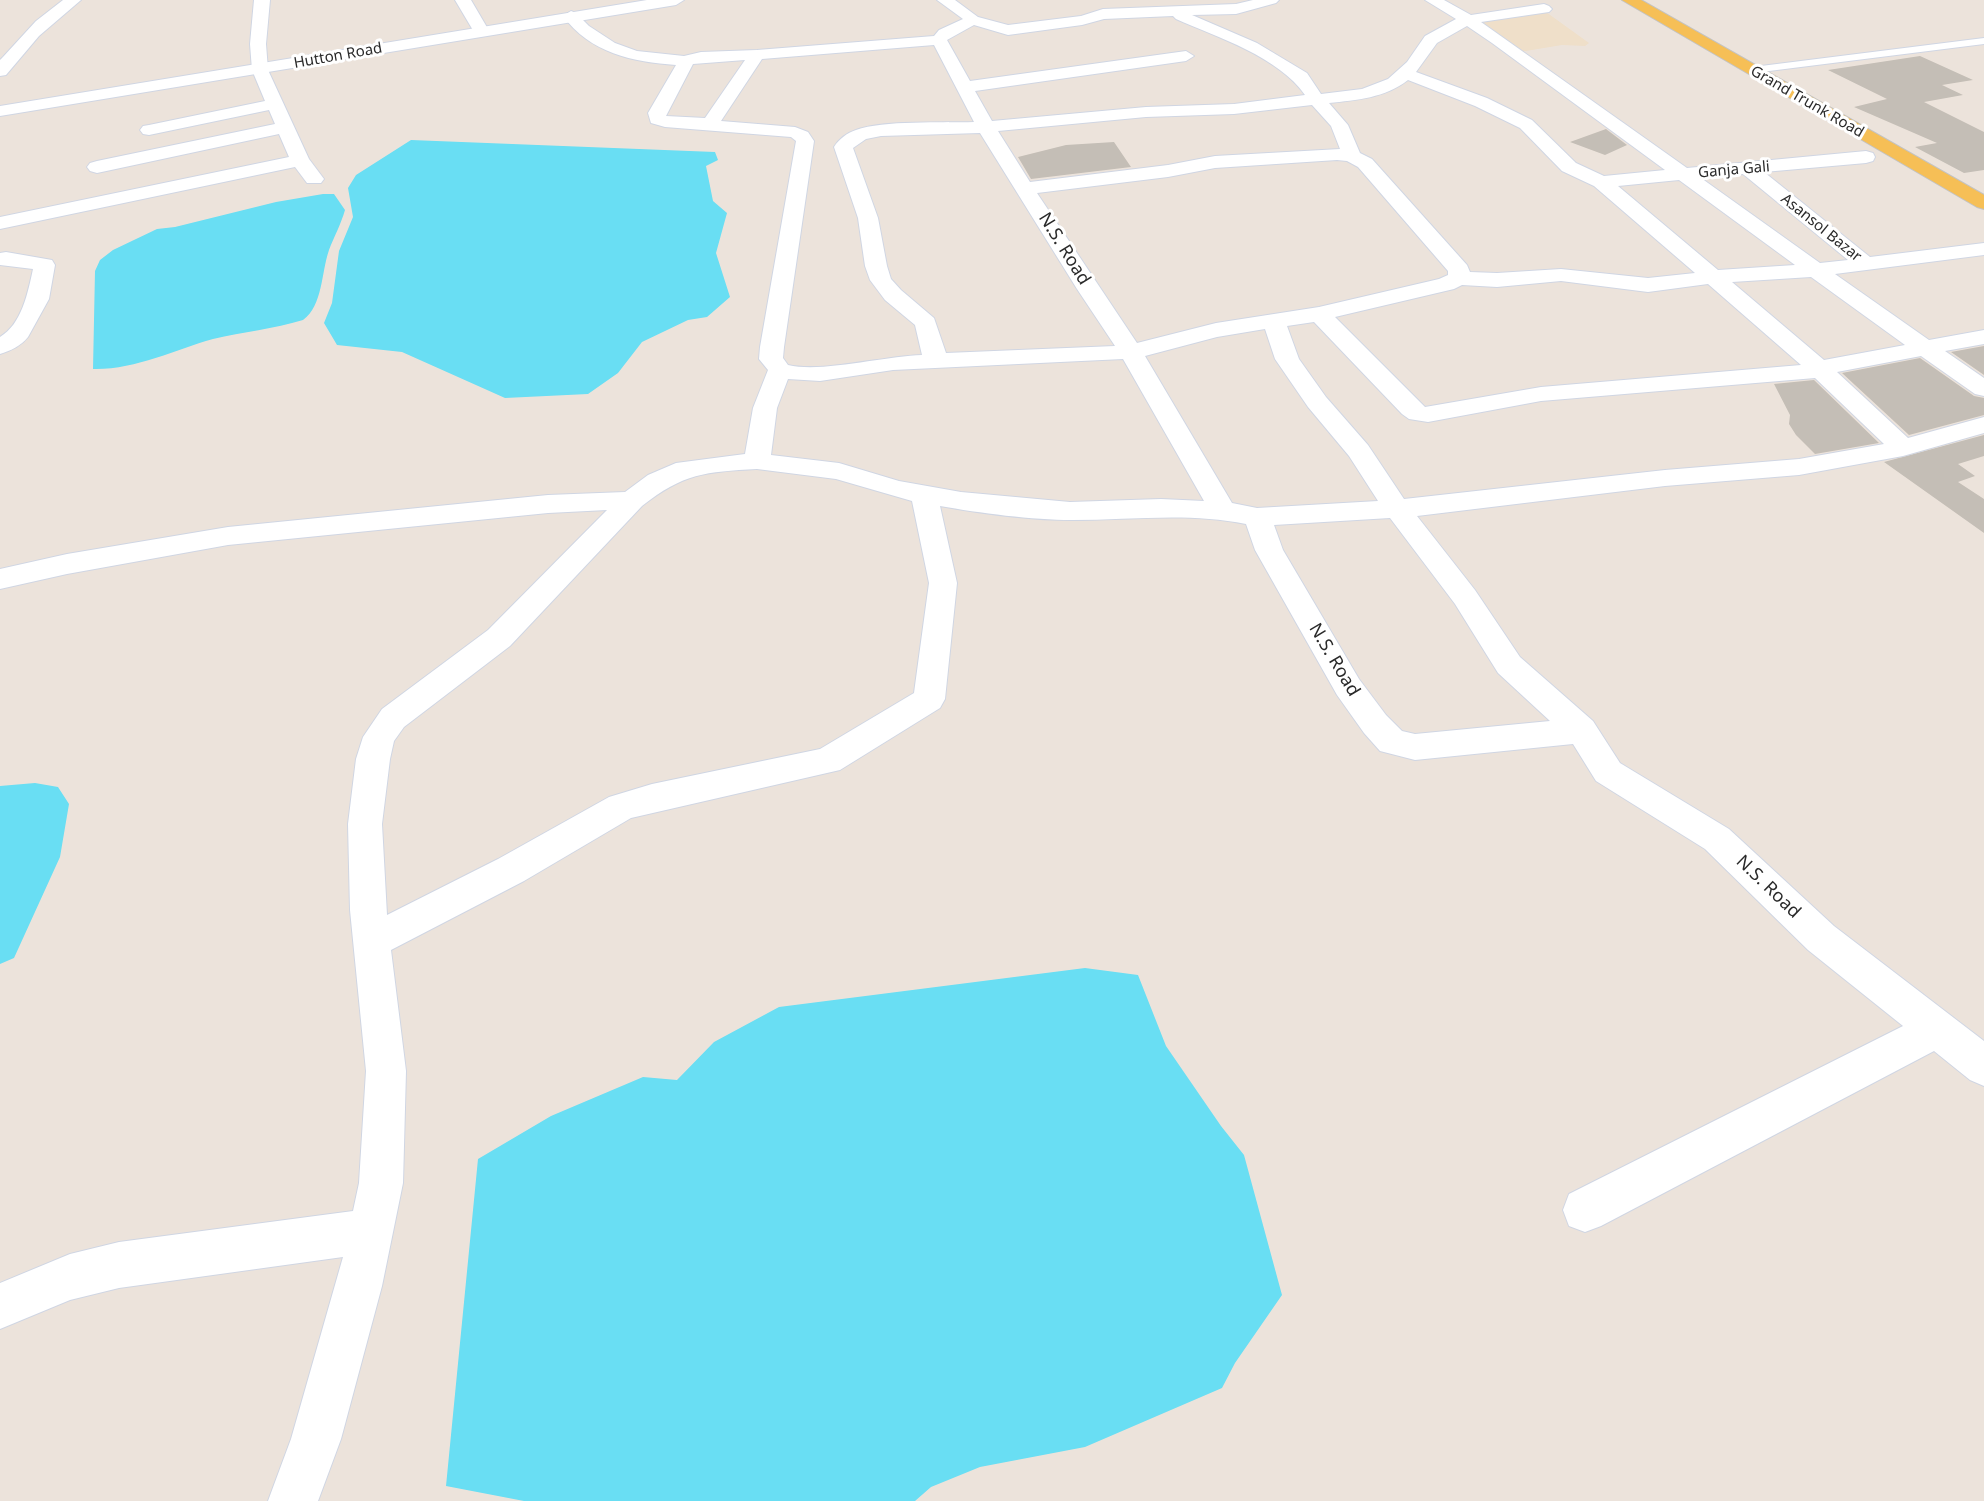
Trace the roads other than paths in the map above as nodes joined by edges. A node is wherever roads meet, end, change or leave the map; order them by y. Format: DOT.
graph roads {
  1 [pos="73,0"];
  2 [pos="261,0"];
  3 [pos="463,0"];
  4 [pos="676,0"];
  5 [pos="945,0"];
  6 [pos="1271,0"];
  7 [pos="1433,0"];
  8 [pos="1630,0"];
  9 [pos="1653,0"];
  10 [pos="1544,9"];
  11 [pos="1171,12"];
  12 [pos="571,16"];
  13 [pos="1467,19"];
  14 [pos="971,20"];
  15 [pos="480,29"];
  16 [pos="939,40"];
  17 [pos="1984,41"];
  18 [pos="757,55"];
  19 [pos="1186,56"];
  20 [pos="687,62"];
  21 [pos="1773,68"];
  22 [pos="260,70"];
  23 [pos="1753,70"];
  24 [pos="0,71"];
  25 [pos="1406,74"];
  26 [pos="965,87"];
  27 [pos="1317,100"];
  28 [pos="274,105"];
  29 [pos="0,111"];
  30 [pos="710,124"];
  31 [pos="986,127"];
  32 [pos="285,128"];
  33 [pos="148,130"];
  34 [pos="1352,156"];
  35 [pos="1866,157"];
  36 [pos="300,160"];
  37 [pos="97,166"];
  38 [pos="1747,168"];
  39 [pos="1684,174"];
  40 [pos="314,179"];
  41 [pos="1601,182"];
  42 [pos="1026,188"];
  43 [pos="1984,188"];
  44 [pos="1984,203"];
  45 [pos="0,223"];
  46 [pos="1984,249"];
  47 [pos="0,259"];
  48 [pos="1866,264"];
  49 [pos="1818,270"];
  50 [pos="1458,278"];
  51 [pos="1713,278"];
  52 [pos="1319,314"];
  53 [pos="1274,322"];
  54 [pos="1984,337"];
  55 [pos="0,347"];
  56 [pos="1926,349"];
  57 [pos="1131,351"];
  58 [pos="936,362"];
  59 [pos="780,370"];
  60 [pos="1821,370"];
  61 [pos="1984,389"];
  62 [pos="1984,425"];
  63 [pos="1903,448"];
  64 [pos="757,461"];
  65 [pos="924,494"];
  66 [pos="632,500"];
  67 [pos="1397,509"];
  68 [pos="1223,510"];
  69 [pos="1257,517"];
  70 [pos="0,579"];
  71 [pos="1582,730"];
  72 [pos="372,941"];
  73 [pos="1937,1029"];
  74 [pos="1984,1066"];
  75 [pos="1585,1210"];
  76 [pos="370,1231"];
  77 [pos="0,1306"];
  78 [pos="293,1501"];
  1 -- 24 [label="street"];
  2 -- 22 [label="street"];
  3 -- 15 [label="street"];
  4 -- 12 [label="street, Hutton Road"];
  5 -- 14 [label="street"];
  6 -- 11 [label="street"];
  7 -- 13 [label="street"];
  8 -- 23 [label="main road, Grand Trunk Road"];
  9 -- 21 [label="main road"];
  10 -- 13 [label="street"];
  11 -- 14 [label="street"];
  11 -- 27 [label="street"];
  12 -- 15 [label="street, Hutton Road"];
  12 -- 20 [label="street"];
  13 -- 25 [label="street"];
  13 -- 39 [label="street"];
  14 -- 16 [label="street"];
  15 -- 22 [label="street, Hutton Road"];
  16 -- 18 [label="street"];
  16 -- 26 [label="street, N.S. Road"];
  17 -- 21 [label="lane"];
  18 -- 20 [label="street"];
  18 -- 30 [label="street"];
  19 -- 26 [label="street"];
  20 -- 30 [label="street"];
  21 -- 23 [label="lane"];
  21 -- 43 [label="main road"];
  22 -- 28 [label="street"];
  22 -- 29 [label="street, Hutton Road"];
  23 -- 44 [label="main road, Grand Trunk Road"];
  25 -- 27 [label="street"];
  25 -- 41 [label="street"];
  26 -- 31 [label="street, N.S. Road"];
  27 -- 31 [label="street"];
  27 -- 34 [label="street"];
  28 -- 32 [label="street"];
  28 -- 33 [label="street"];
  30 -- 59 [label="street"];
  31 -- 42 [label="street, N.S. Road"];
  31 -- 58 [label="street"];
  32 -- 36 [label="street"];
  32 -- 37 [label="street"];
  34 -- 42 [label="street"];
  34 -- 50 [label="street"];
  35 -- 38 [label="street, Ganja Gali"];
  36 -- 40 [label="street"];
  36 -- 45 [label="street"];
  38 -- 39 [label="street, Ganja Gali"];
  38 -- 48 [label="street, Asansol Bazar"];
  39 -- 41 [label="street, Ganja Gali"];
  39 -- 49 [label="street"];
  41 -- 51 [label="street"];
  42 -- 57 [label="street, N.S. Road"];
  46 -- 48 [label="street"];
  47 -- 55 [label="street"];
  48 -- 49 [label="street"];
  49 -- 51 [label="street"];
  49 -- 56 [label="street"];
  50 -- 51 [label="street"];
  50 -- 52 [label="street"];
  51 -- 60 [label="street"];
  52 -- 53 [label="street"];
  52 -- 60 [label="street"];
  53 -- 57 [label="street"];
  53 -- 67 [label="street"];
  54 -- 56 [label="street"];
  56 -- 60 [label="street"];
  56 -- 61 [label="street"];
  57 -- 58 [label="street"];
  57 -- 68 [label="street, N.S. Road"];
  58 -- 59 [label="street"];
  59 -- 64 [label="street"];
  60 -- 63 [label="street"];
  62 -- 63 [label="street"];
  63 -- 67 [label="street"];
  64 -- 65 [label="street"];
  64 -- 66 [label="street"];
  65 -- 68 [label="street"];
  65 -- 72 [label="street"];
  66 -- 70 [label="street"];
  66 -- 72 [label="street"];
  67 -- 69 [label="street"];
  67 -- 71 [label="street"];
  68 -- 69 [label="street"];
  69 -- 71 [label="street, N.S. Road"];
  71 -- 73 [label="street, N.S. Road"];
  72 -- 76 [label="street"];
  73 -- 74 [label="street, N.S. Road"];
  73 -- 75 [label="street"];
  76 -- 77 [label="street"];
  76 -- 78 [label="street"];
}
